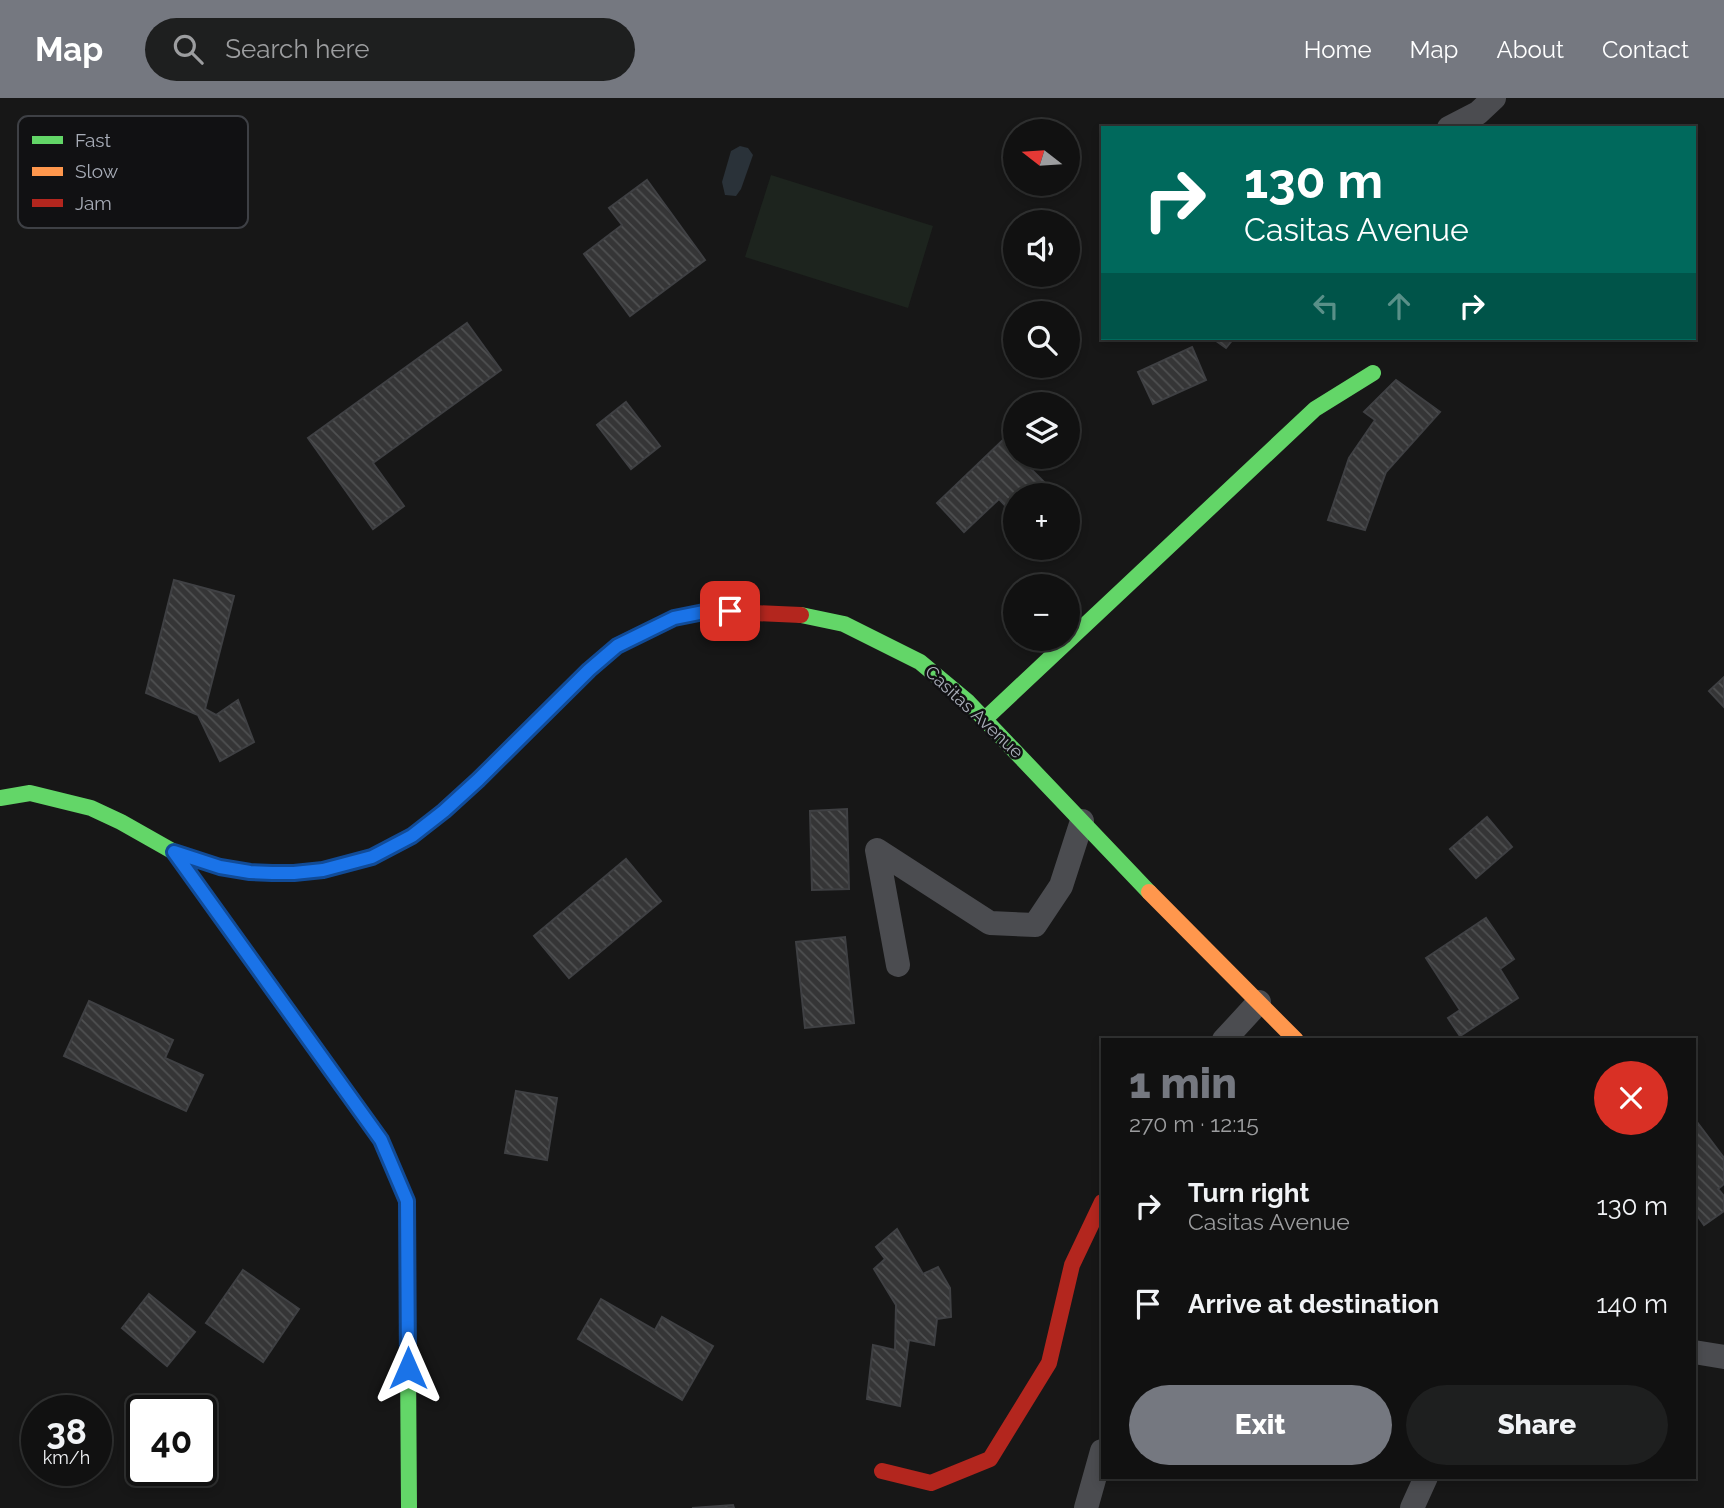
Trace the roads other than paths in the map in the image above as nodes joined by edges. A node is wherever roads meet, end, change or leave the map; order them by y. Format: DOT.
graph roads {
  1 [pos="1494,98"];
  2 [pos="1453,126"];
  3 [pos="1373,373"];
  4 [pos="985,719"];
  5 [pos="0,798"];
  6 [pos="1082,821"];
  7 [pos="174,852"];
  8 [pos="898,965"];
  9 [pos="1259,1002"];
  10 [pos="1226,1038"];
  11 [pos="1294,1038"];
  12 [pos="1101,1204"];
  13 [pos="1696,1352"];
  14 [pos="1724,1357"];
  15 [pos="1101,1455"];
  16 [pos="882,1471"];
  17 [pos="1425,1479"];
  18 [pos="408,1508"];
  19 [pos="1086,1508"];
  20 [pos="1412,1508"];
  1 -- 2 [label="street"];
  3 -- 4 [label="street"];
  4 -- 6 [label="street, Casitas Avenue"];
  4 -- 7 [label="street, Casitas Avenue"];
  5 -- 7 [label="street"];
  6 -- 8 [label="street"];
  6 -- 9 [label="street, Casitas Avenue"];
  7 -- 18 [label="street"];
  9 -- 10 [label="street"];
  9 -- 11 [label="street, Casitas Avenue"];
  12 -- 16 [label="street"];
  13 -- 14 [label="street"];
  15 -- 19 [label="street"];
  17 -- 20 [label="street"];
}
